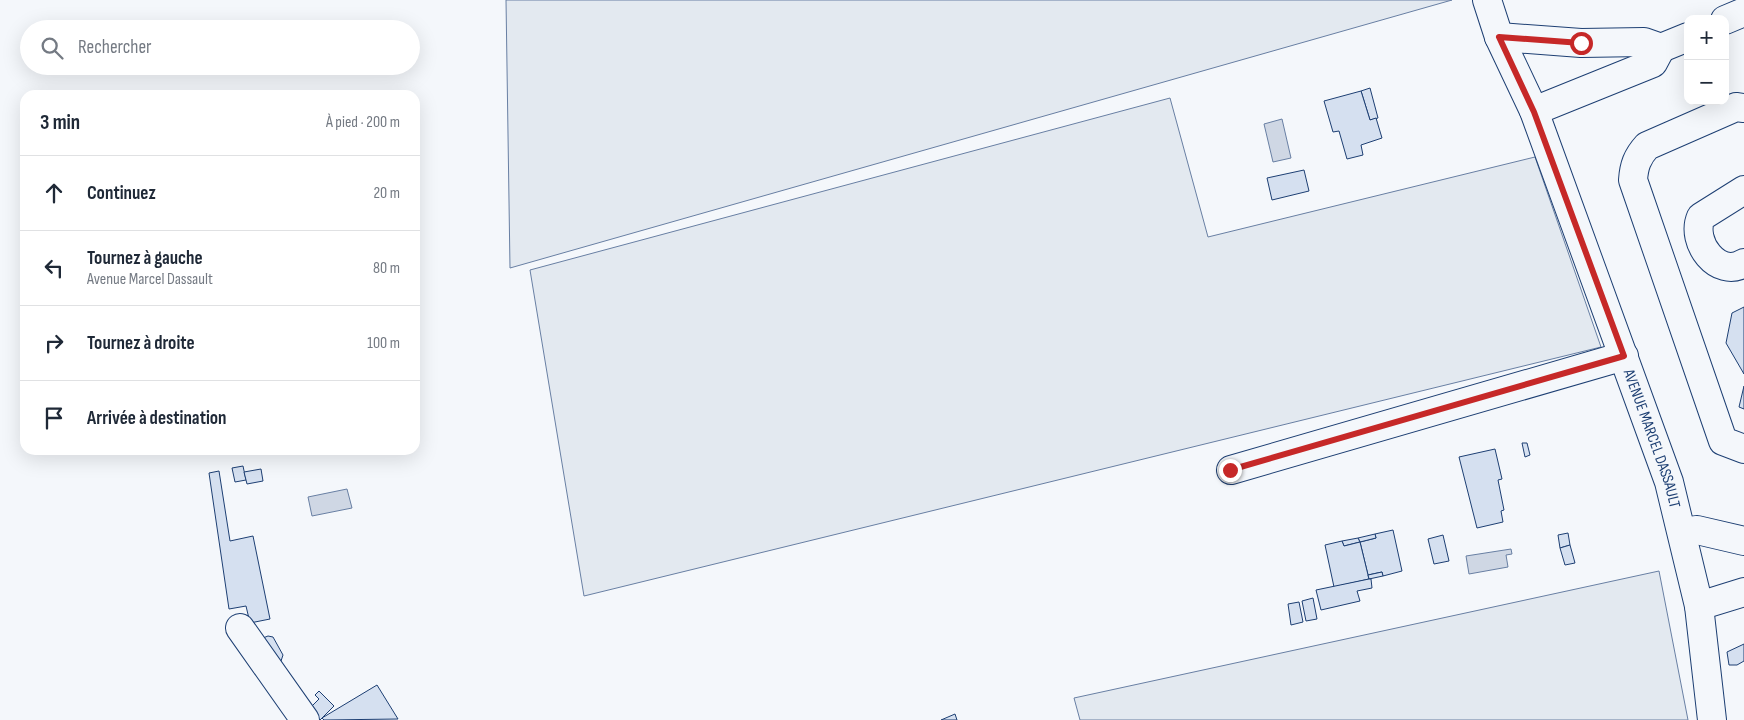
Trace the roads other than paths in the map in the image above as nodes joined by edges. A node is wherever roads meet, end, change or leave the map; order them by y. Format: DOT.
graph roads {
  1 [pos="1486,0"];
  2 [pos="1742,0"];
  3 [pos="1744,5"];
  4 [pos="1744,12"];
  5 [pos="1729,18"];
  6 [pos="1499,37"];
  7 [pos="1684,38"];
  8 [pos="1661,48"];
  9 [pos="1744,108"];
  10 [pos="1534,112"];
  11 [pos="1744,190"];
  12 [pos="1744,263"];
  13 [pos="1624,356"];
  14 [pos="1744,449"];
  15 [pos="1230,470"];
  16 [pos="1682,532"];
  17 [pos="1744,541"];
  18 [pos="1744,592"];
  19 [pos="1699,606"];
  20 [pos="240,628"];
  21 [pos="305,720"];
  22 [pos="1712,720"];
  1 -- 6 [label="street, AVENUE MARCEL DASSAULT"];
  2 -- 3 [label="street"];
  4 -- 5 [label="street"];
  6 -- 8 [label="street"];
  6 -- 10 [label="street, AVENUE MARCEL DASSAULT"];
  7 -- 8 [label="street"];
  8 -- 10 [label="street"];
  9 -- 14 [label="street"];
  10 -- 13 [label="street, AVENUE MARCEL DASSAULT"];
  11 -- 12 [label="street"];
  13 -- 15 [label="street"];
  13 -- 16 [label="street, AVENUE MARCEL DASSAULT"];
  16 -- 17 [label="street"];
  16 -- 19 [label="street, AVENUE MARCEL DASSAULT"];
  18 -- 19 [label="street"];
  19 -- 22 [label="street, AVENUE MARCEL DASSAULT"];
  20 -- 21 [label="street"];
}
